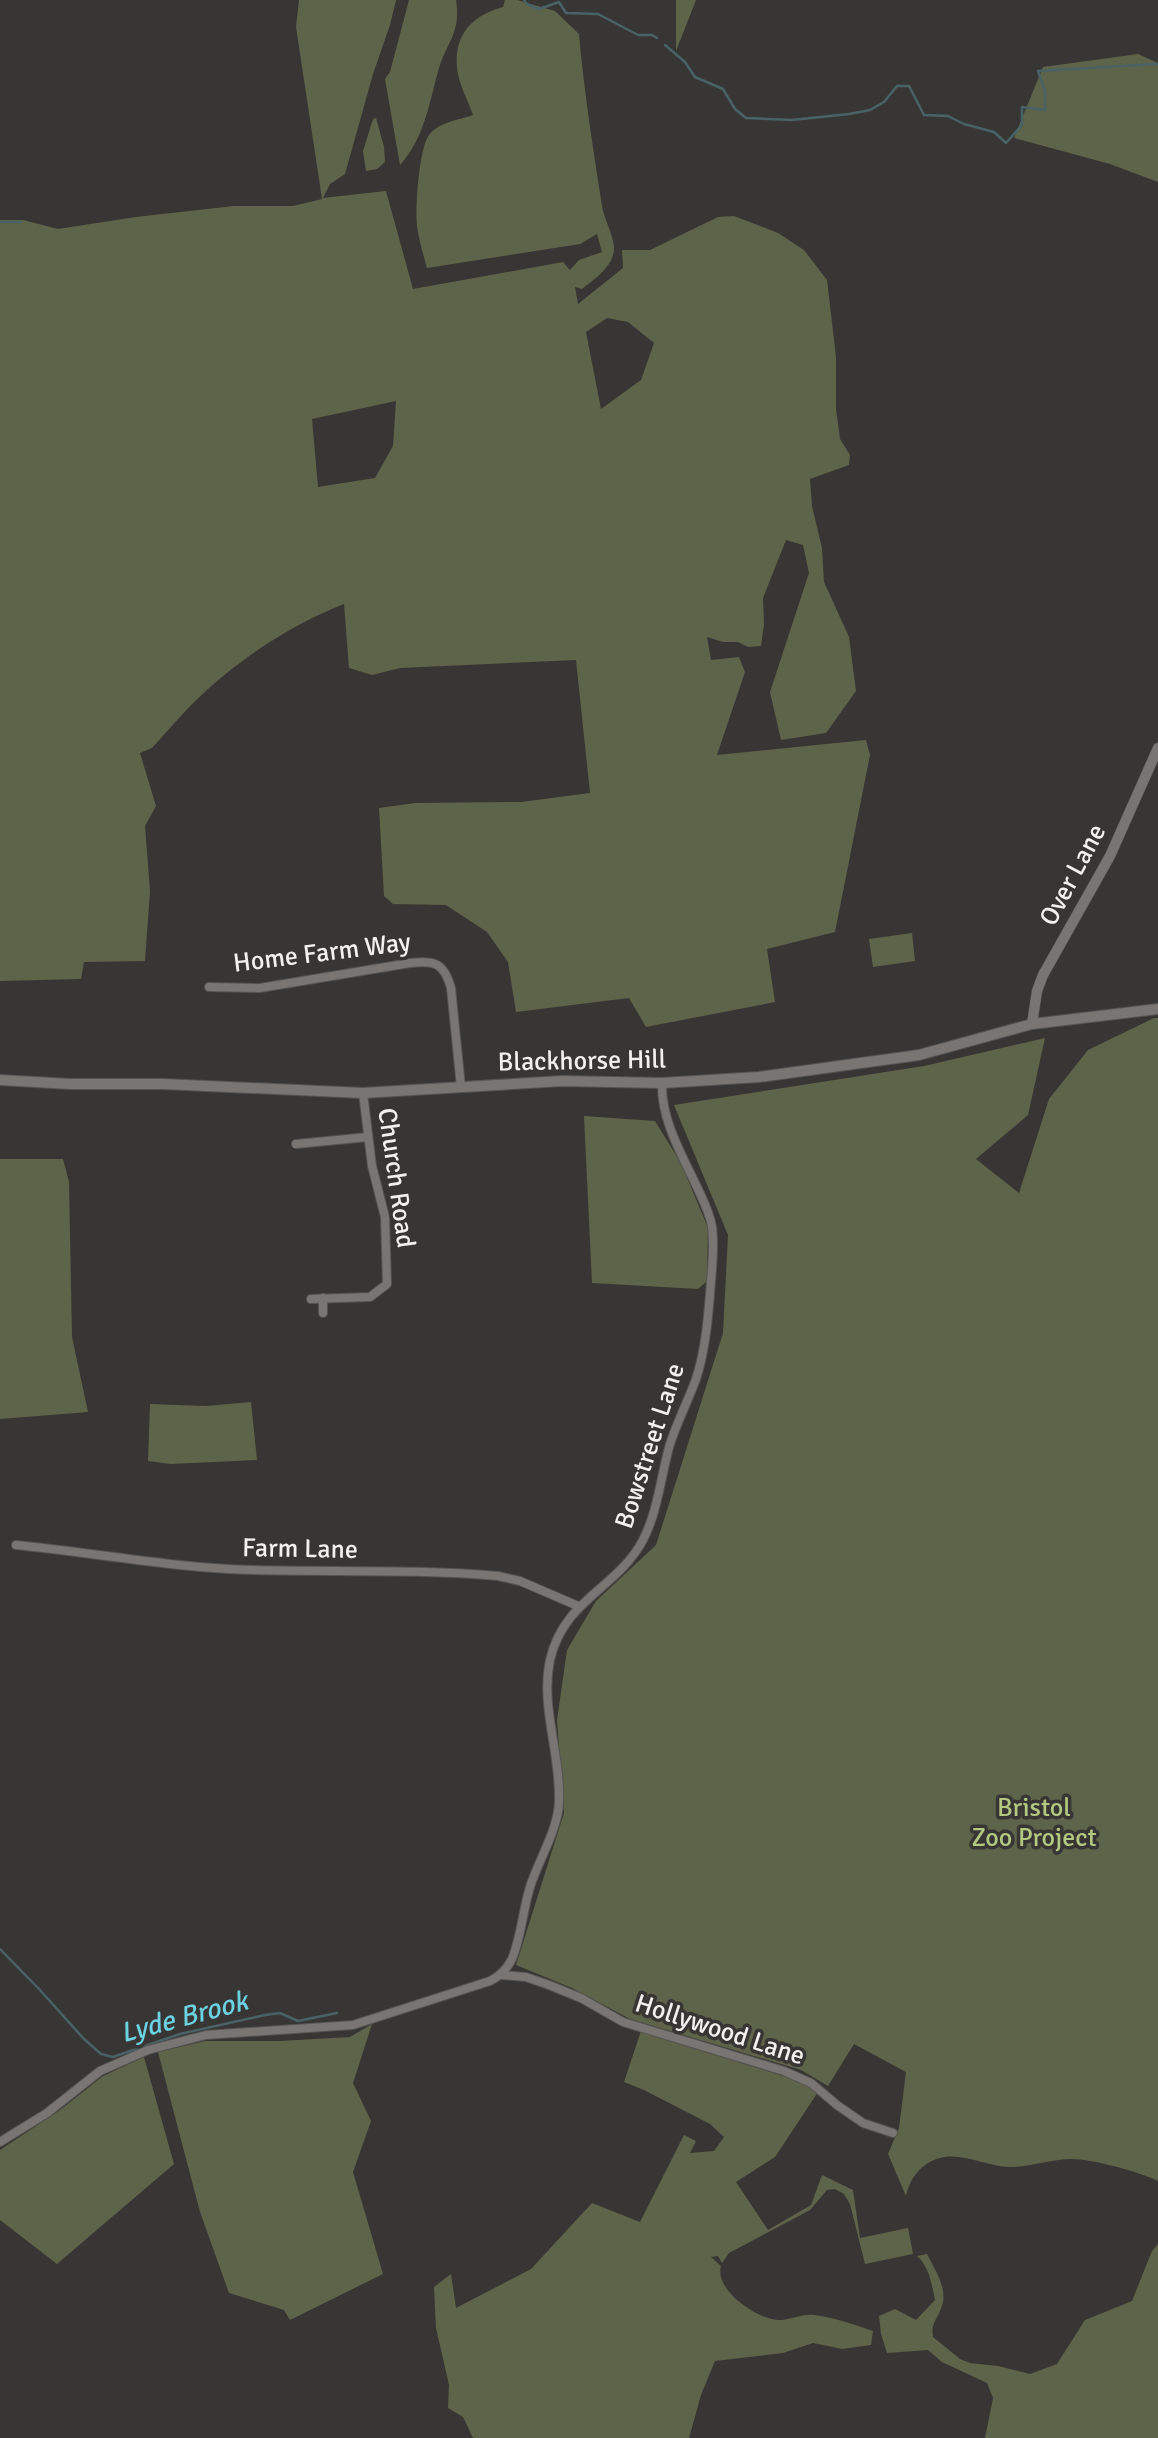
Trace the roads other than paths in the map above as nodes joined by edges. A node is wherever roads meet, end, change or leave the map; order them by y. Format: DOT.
graph roads {
  1 [pos="1158,748"];
  2 [pos="209,987"];
  3 [pos="1158,1009"];
  4 [pos="1032,1024"];
  5 [pos="0,1080"];
  6 [pos="662,1083"];
  7 [pos="461,1087"];
  8 [pos="363,1093"];
  9 [pos="368,1137"];
  10 [pos="296,1144"];
  11 [pos="323,1298"];
  12 [pos="311,1299"];
  13 [pos="323,1313"];
  14 [pos="16,1545"];
  15 [pos="578,1606"];
  16 [pos="512,1959"];
  17 [pos="501,1975"];
  18 [pos="526,1977"];
  19 [pos="893,2133"];
  20 [pos="0,2142"];
  1 -- 4 [label="street, Over Lane"];
  2 -- 7 [label="street, Home Farm Way"];
  3 -- 4 [label="main road, Blackhorse Hill"];
  4 -- 6 [label="main road, Blackhorse Hill"];
  5 -- 8 [label="main road, Blackhorse Hill"];
  6 -- 7 [label="main road, Blackhorse Hill"];
  6 -- 15 [label="street, Bowstreet Lane"];
  7 -- 8 [label="main road, Blackhorse Hill"];
  8 -- 9 [label="street, Church Road"];
  9 -- 10 [label="street"];
  9 -- 11 [label="street, Church Road"];
  11 -- 12 [label="street, Church Road"];
  11 -- 13 [label="street"];
  14 -- 15 [label="street, Farm Lane"];
  15 -- 16 [label="street, Bowstreet Lane"];
  16 -- 17 [label="street"];
  16 -- 18 [label="street"];
  17 -- 18 [label="street, Hollywood Lane"];
  17 -- 20 [label="street"];
  18 -- 19 [label="street, Hollywood Lane"];
}
